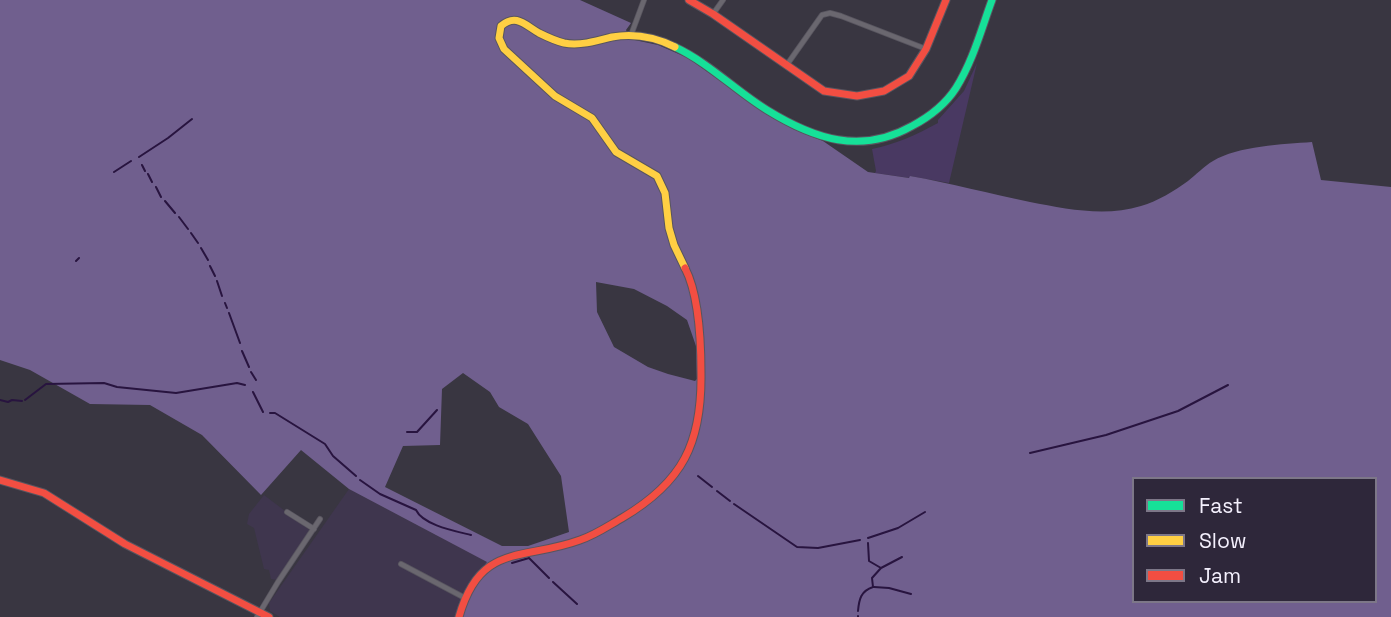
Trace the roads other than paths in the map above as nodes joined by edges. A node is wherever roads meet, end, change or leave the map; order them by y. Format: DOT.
graph roads {
  1 [pos="644,0"];
  2 [pos="689,0"];
  3 [pos="723,0"];
  4 [pos="946,0"];
  5 [pos="992,0"];
  6 [pos="713,14"];
  7 [pos="631,35"];
  8 [pos="926,49"];
  9 [pos="786,66"];
  10 [pos="0,480"];
  11 [pos="287,512"];
  12 [pos="320,519"];
  13 [pos="314,529"];
  14 [pos="401,564"];
  15 [pos="465,598"];
  16 [pos="258,614"];
  17 [pos="270,617"];
  18 [pos="459,617"];
  1 -- 7 [label="street"];
  2 -- 6 [label="street"];
  3 -- 6 [label="street"];
  4 -- 8 [label="street"];
  5 -- 7 [label="street"];
  6 -- 9 [label="street"];
  7 -- 15 [label="street"];
  8 -- 9 [label="street"];
  8 -- 9 [label="street"];
  10 -- 16 [label="street"];
  11 -- 13 [label="street"];
  12 -- 13 [label="street"];
  13 -- 16 [label="street"];
  14 -- 15 [label="street"];
  15 -- 18 [label="street"];
  16 -- 17 [label="street"];
}
